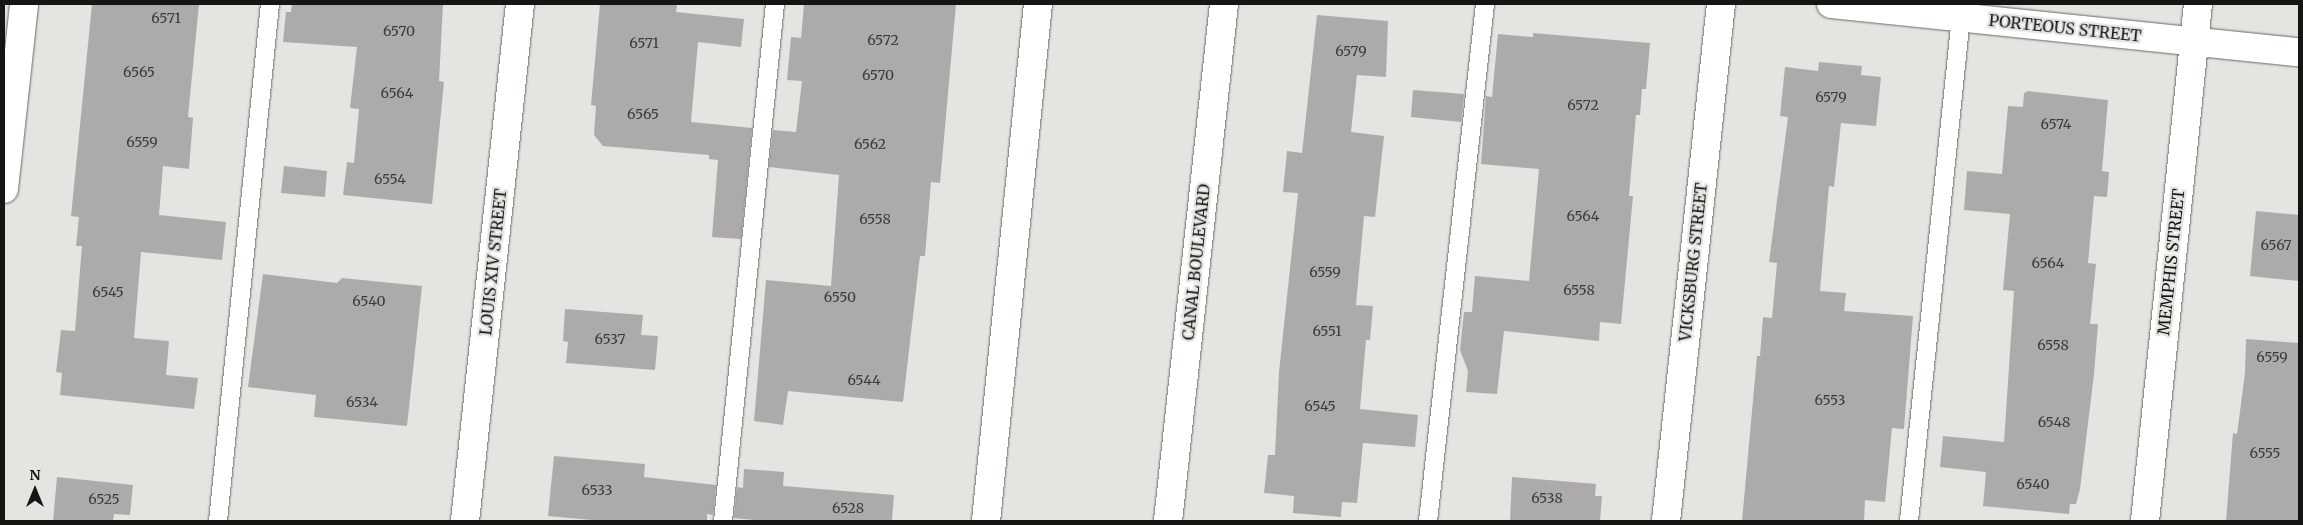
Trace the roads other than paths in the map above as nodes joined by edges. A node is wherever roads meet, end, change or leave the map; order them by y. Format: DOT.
graph roads {
  1 [pos="24,4"];
  2 [pos="270,4"];
  3 [pos="520,4"];
  4 [pos="774,4"];
  5 [pos="1038,4"];
  6 [pos="1224,4"];
  7 [pos="1485,4"];
  8 [pos="1721,4"];
  9 [pos="1831,4"];
  10 [pos="2198,4"];
  11 [pos="1961,10"];
  12 [pos="2194,41"];
  13 [pos="2299,52"];
  14 [pos="4,189"];
  15 [pos="218,521"];
  16 [pos="466,521"];
  17 [pos="723,521"];
  18 [pos="986,521"];
  19 [pos="1168,521"];
  20 [pos="1428,521"];
  21 [pos="1666,521"];
  22 [pos="1909,521"];
  23 [pos="2144,521"];
  1 -- 14 [label="street"];
  2 -- 15 [label="lane"];
  3 -- 16 [label="street, LOUIS XIV STREET"];
  4 -- 17 [label="lane"];
  5 -- 18 [label="street"];
  6 -- 19 [label="street, CANAL BOULEVARD"];
  7 -- 20 [label="lane"];
  8 -- 21 [label="street, VICKSBURG STREET"];
  9 -- 11 [label="street, PORTEOUS STREET"];
  10 -- 12 [label="street, MEMPHIS STREET"];
  11 -- 12 [label="street, PORTEOUS STREET"];
  11 -- 22 [label="lane"];
  12 -- 13 [label="street, PORTEOUS STREET"];
  12 -- 23 [label="street, MEMPHIS STREET"];
}
